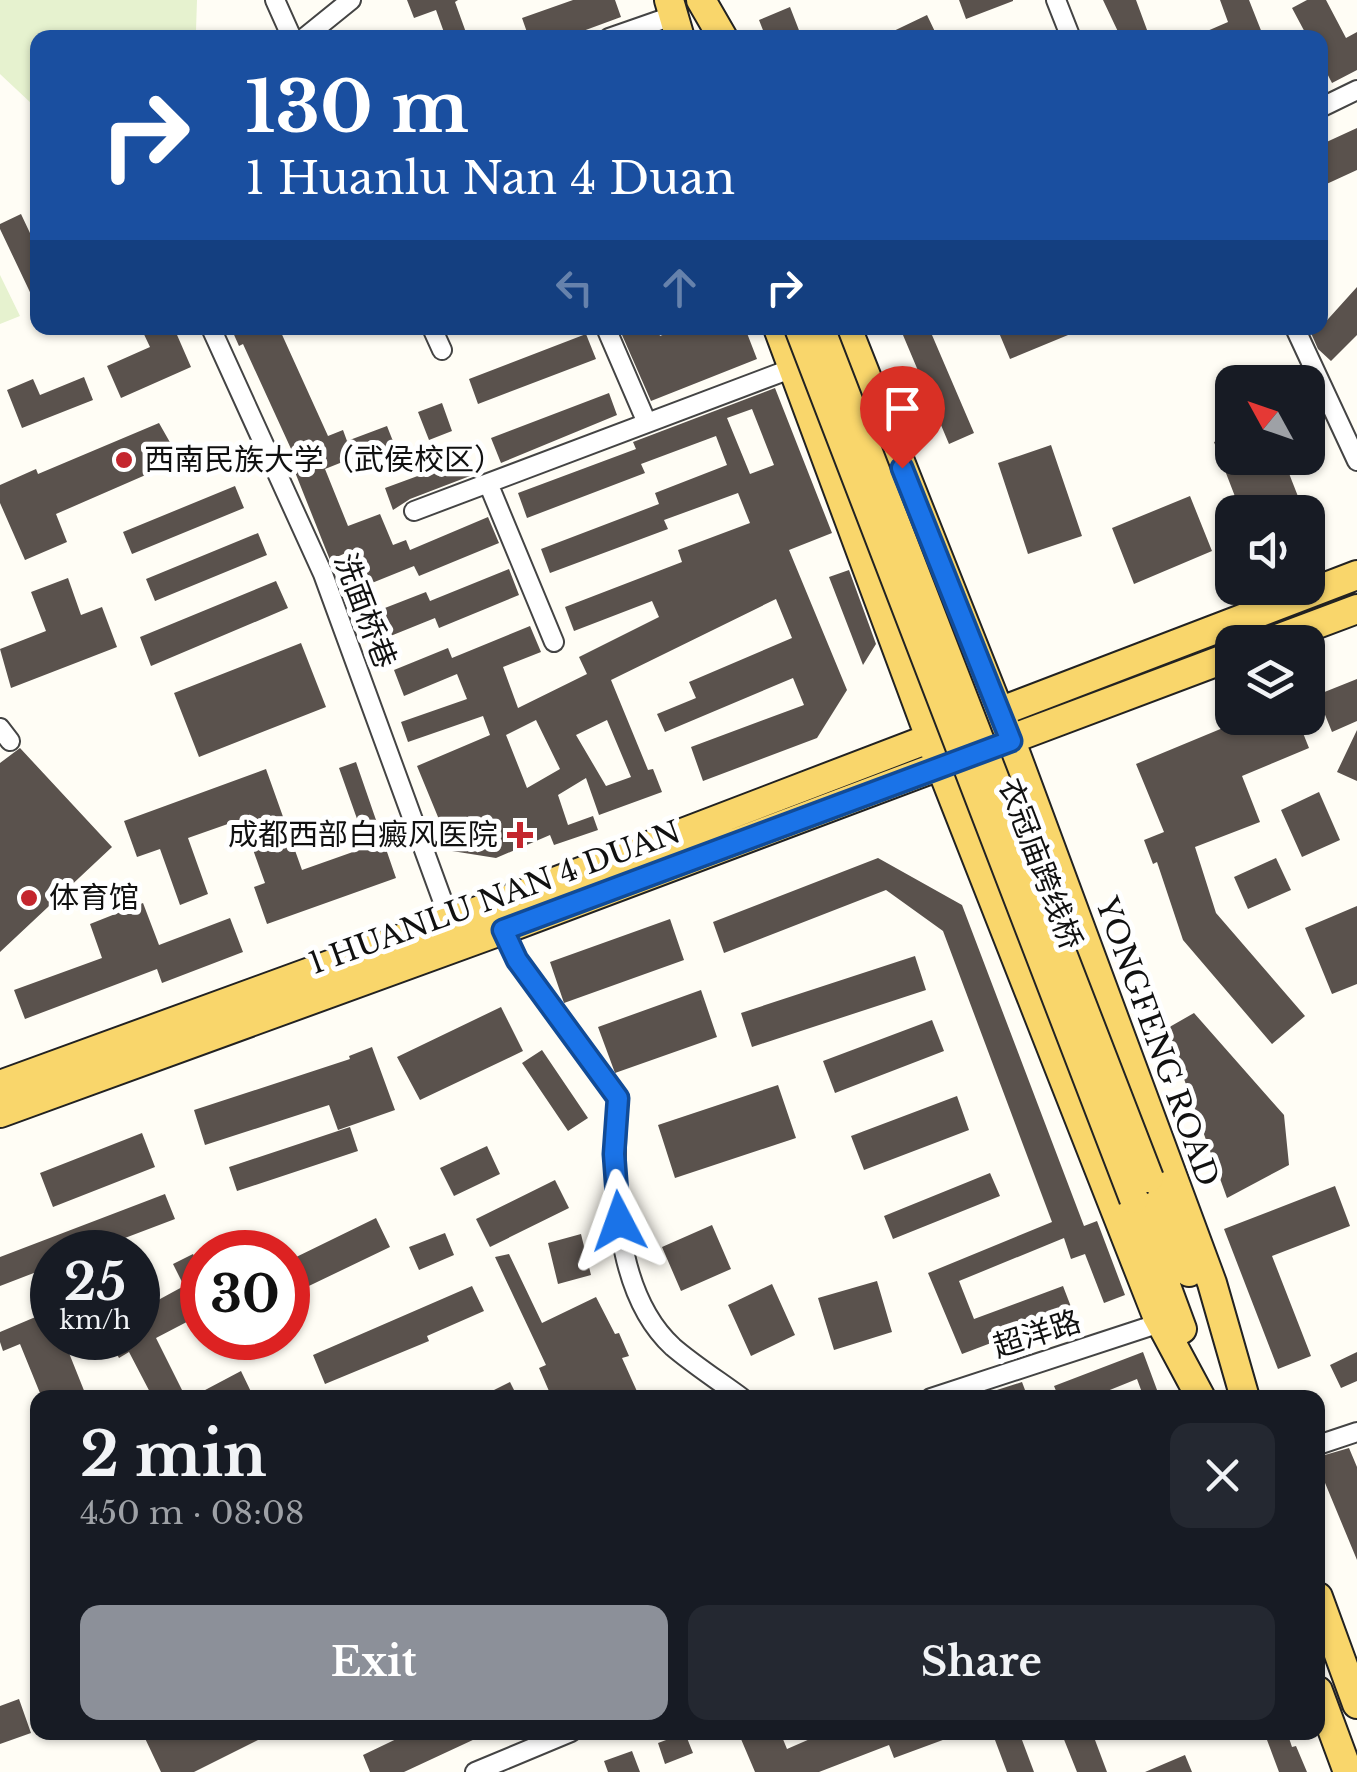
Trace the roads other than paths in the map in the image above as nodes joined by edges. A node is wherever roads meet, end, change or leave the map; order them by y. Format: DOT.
graph roads {
  1 [pos="275,0"];
  2 [pos="351,0"];
  3 [pos="701,0"];
  4 [pos="1056,0"];
  5 [pos="677,23"];
  6 [pos="288,30"];
  7 [pos="314,30"];
  8 [pos="645,30"];
  9 [pos="710,30"];
  10 [pos="718,30"];
  11 [pos="1068,30"];
  12 [pos="1357,90"];
  13 [pos="1328,104"];
  14 [pos="214,335"];
  15 [pos="435,335"];
  16 [pos="609,335"];
  17 [pos="781,335"];
  18 [pos="802,335"];
  19 [pos="823,335"];
  20 [pos="850,335"];
  21 [pos="1298,335"];
  22 [pos="442,350"];
  23 [pos="793,368"];
  24 [pos="646,423"];
  25 [pos="1357,461"];
  26 [pos="488,483"];
  27 [pos="414,511"];
  28 [pos="1357,575"];
  29 [pos="1357,609"];
  30 [pos="1314,625"];
  31 [pos="554,642"];
  32 [pos="1215,663"];
  33 [pos="999,712"];
  34 [pos="932,738"];
  35 [pos="1011,741"];
  36 [pos="941,767"];
  37 [pos="450,921"];
  38 [pos="503,930"];
  39 [pos="0,1085"];
  40 [pos="0,1113"];
  41 [pos="1142,1189"];
  42 [pos="1160,1323"];
  43 [pos="731,1390"];
  44 [pos="955,1390"];
  45 [pos="1199,1390"];
  46 [pos="1202,1390"];
  47 [pos="1240,1390"];
  48 [pos="1242,1390"];
  49 [pos="1357,1432"];
  50 [pos="1325,1443"];
  51 [pos="1325,1616"];
  52 [pos="1357,1704"];
  53 [pos="1325,1709"];
  54 [pos="551,1740"];
  55 [pos="475,1772"];
  56 [pos="1348,1772"];
  1 -- 6 [label="street"];
  2 -- 7 [label="street"];
  3 -- 9 [label="main road"];
  3 -- 10 [label="main road"];
  4 -- 11 [label="street"];
  5 -- 8 [label="street"];
  12 -- 13 [label="street"];
  14 -- 37 [label="street, 洗面桥巷"];
  15 -- 22 [label="street"];
  16 -- 24 [label="street"];
  17 -- 23 [label="main road"];
  18 -- 41 [label="main road, 衣冠庙跨线桥, bridge"];
  19 -- 41 [label="main road, 衣冠庙跨线桥, bridge"];
  20 -- 33 [label="main road, YONGFENG ROAD"];
  21 -- 25 [label="street"];
  23 -- 24 [label="street"];
  23 -- 34 [label="main road"];
  24 -- 26 [label="street"];
  26 -- 27 [label="street"];
  26 -- 31 [label="street"];
  28 -- 33 [label="main road, 1 HUANLU NAN 4 DUAN"];
  29 -- 30 [label="main road"];
  32 -- 35 [label="main road, 1 HUANLU NAN 4 DUAN"];
  33 -- 34 [label="main road, 1 HUANLU NAN 4 DUAN"];
  33 -- 35 [label="main road, YONGFENG ROAD"];
  34 -- 36 [label="main road"];
  34 -- 37 [label="main road, 1 HUANLU NAN 4 DUAN"];
  35 -- 36 [label="main road, 1 HUANLU NAN 4 DUAN"];
  35 -- 48 [label="main road, YONGFENG ROAD"];
  36 -- 38 [label="main road, 1 HUANLU NAN 4 DUAN"];
  36 -- 42 [label="main road"];
  37 -- 39 [label="main road, 1 HUANLU NAN 4 DUAN"];
  38 -- 40 [label="main road, 1 HUANLU NAN 4 DUAN"];
  38 -- 43 [label="street"];
  41 -- 46 [label="main road"];
  41 -- 47 [label="main road, YONGFENG ROAD"];
  42 -- 44 [label="street, 超洋路"];
  42 -- 45 [label="main road"];
  49 -- 50 [label="street"];
  51 -- 52 [label="main road"];
  53 -- 56 [label="main road"];
  54 -- 55 [label="street"];
}
